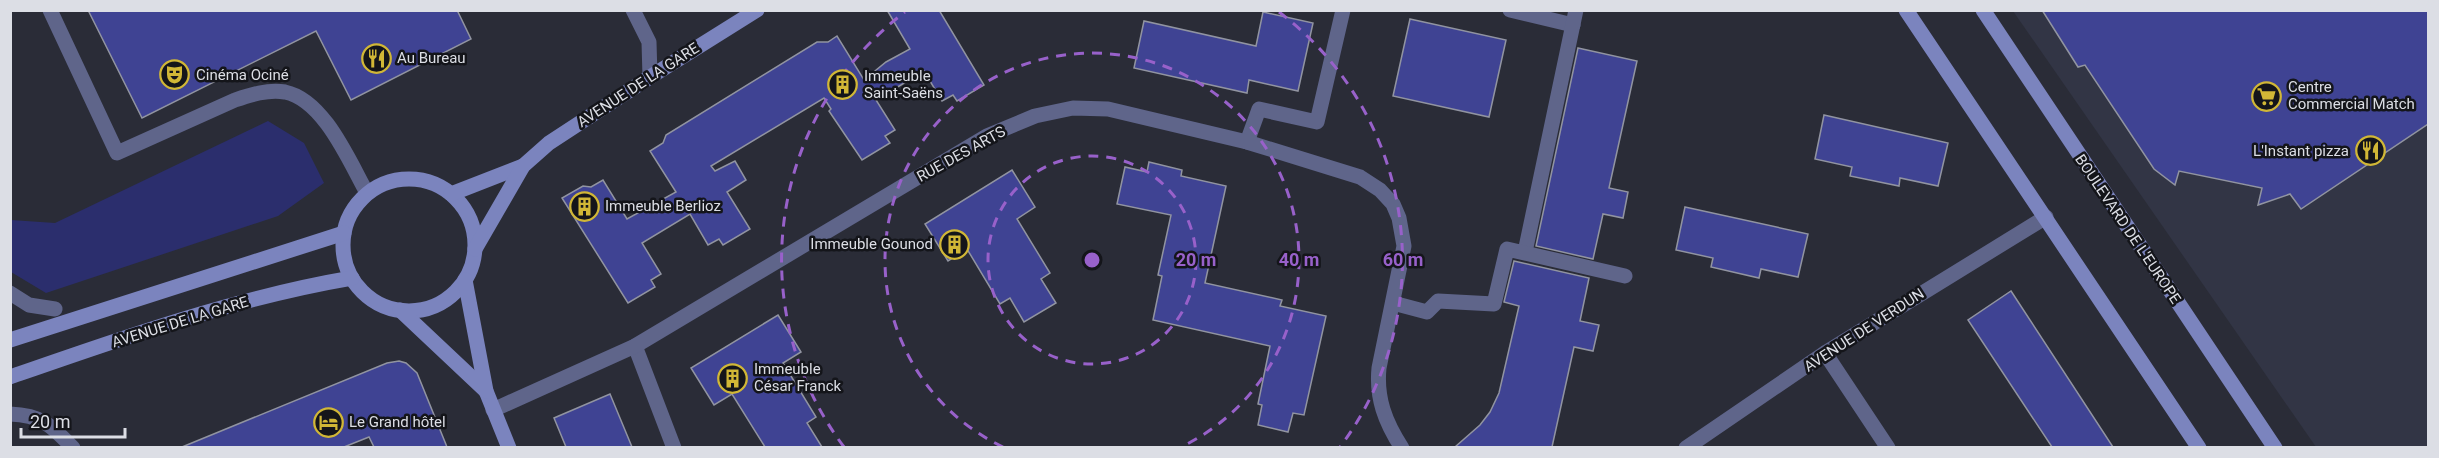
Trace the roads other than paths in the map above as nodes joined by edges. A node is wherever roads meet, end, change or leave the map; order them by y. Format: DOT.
graph roads {
  1 [pos="50,10"];
  2 [pos="633,10"];
  3 [pos="757,10"];
  4 [pos="1342,10"];
  5 [pos="1510,10"];
  6 [pos="1906,10"];
  7 [pos="1983,10"];
  8 [pos="1574,18"];
  9 [pos="650,77"];
  10 [pos="1246,142"];
  11 [pos="523,166"];
  12 [pos="367,193"];
  13 [pos="451,194"];
  14 [pos="2046,217"];
  15 [pos="344,233"];
  16 [pos="475,249"];
  17 [pos="1525,252"];
  18 [pos="1625,276"];
  19 [pos="352,278"];
  20 [pos="465,280"];
  21 [pos="10,293"];
  22 [pos="1393,303"];
  23 [pos="55,309"];
  24 [pos="400,310"];
  25 [pos="10,340"];
  26 [pos="635,346"];
  27 [pos="1825,353"];
  28 [pos="10,377"];
  29 [pos="486,391"];
  30 [pos="493,410"];
  31 [pos="10,414"];
  32 [pos="73,447"];
  33 [pos="509,447"];
  34 [pos="675,447"];
  35 [pos="1402,447"];
  36 [pos="1686,447"];
  37 [pos="1888,447"];
  38 [pos="2199,447"];
  39 [pos="2275,447"];
  1 -- 12 [label="street"];
  2 -- 9 [label="street"];
  3 -- 9 [label="main road, AVENUE DE LA GARE"];
  4 -- 10 [label="street"];
  5 -- 8 [label="street"];
  6 -- 14 [label="main road"];
  7 -- 39 [label="main road, BOULEVARD DE L'EUROPE"];
  8 -- 17 [label="street"];
  9 -- 11 [label="main road, AVENUE DE LA GARE"];
  10 -- 22 [label="street, RUE DES ARTS"];
  10 -- 26 [label="street, RUE DES ARTS"];
  11 -- 13 [label="main road, AVENUE DE LA GARE"];
  11 -- 16 [label="main road, AVENUE DE LA GARE"];
  12 -- 13 [label="main road"];
  12 -- 15 [label="main road"];
  13 -- 16 [label="main road"];
  14 -- 27 [label="street, AVENUE DE VERDUN"];
  14 -- 38 [label="main road"];
  15 -- 19 [label="main road"];
  15 -- 25 [label="main road"];
  16 -- 20 [label="main road"];
  17 -- 18 [label="street"];
  17 -- 22 [label="street"];
  19 -- 24 [label="main road"];
  19 -- 28 [label="main road, AVENUE DE LA GARE"];
  20 -- 24 [label="main road"];
  20 -- 29 [label="main road"];
  21 -- 23 [label="street"];
  22 -- 35 [label="street, RUE DES ARTS"];
  24 -- 29 [label="main road"];
  26 -- 30 [label="street, RUE DES ARTS"];
  26 -- 34 [label="street"];
  27 -- 36 [label="street, AVENUE DE VERDUN"];
  27 -- 37 [label="street"];
  29 -- 30 [label="main road"];
  30 -- 33 [label="main road"];
  31 -- 32 [label="street"];
}
